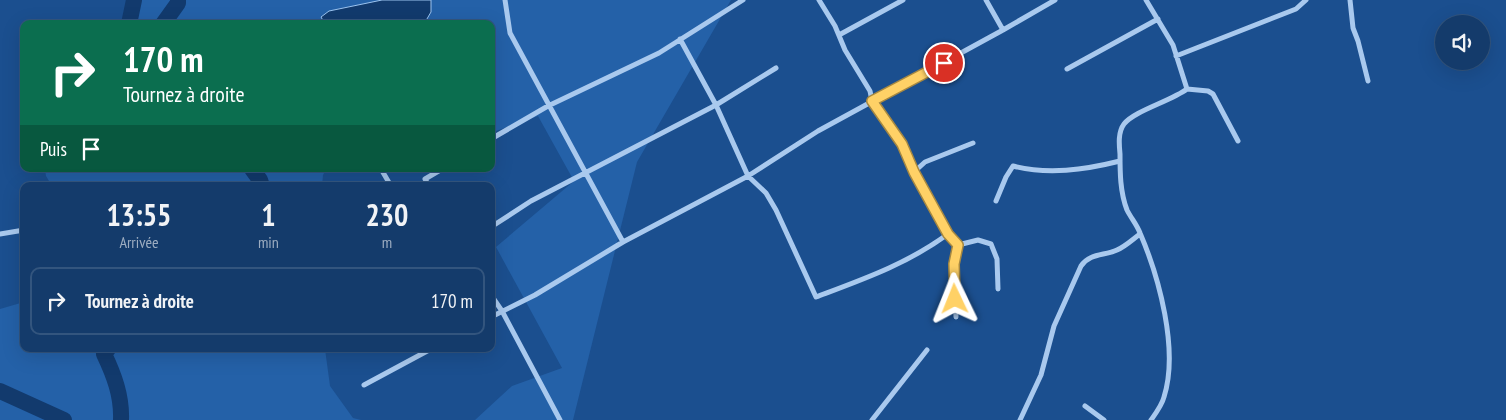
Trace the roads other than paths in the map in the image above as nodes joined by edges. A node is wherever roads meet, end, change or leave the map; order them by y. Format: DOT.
graph roads {
  1 [pos="505,0"];
  2 [pos="743,0"];
  3 [pos="820,0"];
  4 [pos="903,0"];
  5 [pos="986,0"];
  6 [pos="1055,0"];
  7 [pos="1146,0"];
  8 [pos="1306,0"];
  9 [pos="1350,0"];
  10 [pos="1158,20"];
  11 [pos="1003,30"];
  12 [pos="839,35"];
  13 [pos="680,39"];
  14 [pos="1176,56"];
  15 [pos="776,68"];
  16 [pos="1067,69"];
  17 [pos="1368,81"];
  18 [pos="1187,89"];
  19 [pos="872,101"];
  20 [pos="548,106"];
  21 [pos="716,106"];
  22 [pos="495,137"];
  23 [pos="1238,141"];
  24 [pos="973,143"];
  25 [pos="1120,161"];
  26 [pos="437,172"];
  27 [pos="914,172"];
  28 [pos="585,173"];
  29 [pos="748,176"];
  30 [pos="427,182"];
  31 [pos="996,201"];
  32 [pos="495,224"];
  33 [pos="20,231"];
  34 [pos="0,234"];
  35 [pos="948,234"];
  36 [pos="1140,234"];
  37 [pos="623,242"];
  38 [pos="958,245"];
  39 [pos="998,289"];
  40 [pos="495,301"];
  41 [pos="502,311"];
  42 [pos="495,315"];
  43 [pos="956,317"];
  44 [pos="927,350"];
  45 [pos="425,352"];
  46 [pos="364,385"];
  47 [pos="1085,406"];
  48 [pos="560,420"];
  49 [pos="872,420"];
  50 [pos="1020,420"];
  51 [pos="1104,420"];
  52 [pos="1151,420"];
  1 -- 20 [label="street"];
  2 -- 13 [label="street"];
  3 -- 12 [label="street"];
  4 -- 12 [label="street"];
  5 -- 11 [label="street"];
  6 -- 11 [label="street"];
  7 -- 10 [label="street"];
  8 -- 14 [label="street"];
  9 -- 17 [label="street"];
  10 -- 14 [label="street"];
  10 -- 16 [label="street"];
  11 -- 19 [label="street"];
  12 -- 19 [label="street"];
  13 -- 20 [label="street"];
  13 -- 21 [label="street"];
  14 -- 18 [label="street"];
  15 -- 21 [label="street"];
  18 -- 23 [label="street"];
  18 -- 25 [label="street"];
  19 -- 27 [label="street"];
  19 -- 29 [label="street"];
  20 -- 22 [label="street"];
  20 -- 28 [label="street"];
  21 -- 28 [label="street"];
  21 -- 29 [label="street"];
  24 -- 27 [label="street"];
  25 -- 31 [label="street"];
  25 -- 36 [label="street"];
  26 -- 30 [label="street"];
  27 -- 35 [label="street"];
  28 -- 32 [label="street"];
  28 -- 37 [label="street"];
  29 -- 35 [label="street"];
  29 -- 37 [label="street"];
  33 -- 34 [label="street"];
  35 -- 38 [label="street"];
  36 -- 50 [label="street"];
  36 -- 52 [label="street"];
  37 -- 41 [label="street"];
  38 -- 39 [label="street"];
  38 -- 43 [label="street"];
  40 -- 41 [label="street"];
  41 -- 42 [label="street"];
  41 -- 48 [label="street"];
  44 -- 49 [label="street"];
  45 -- 46 [label="street"];
  47 -- 51 [label="street"];
}
